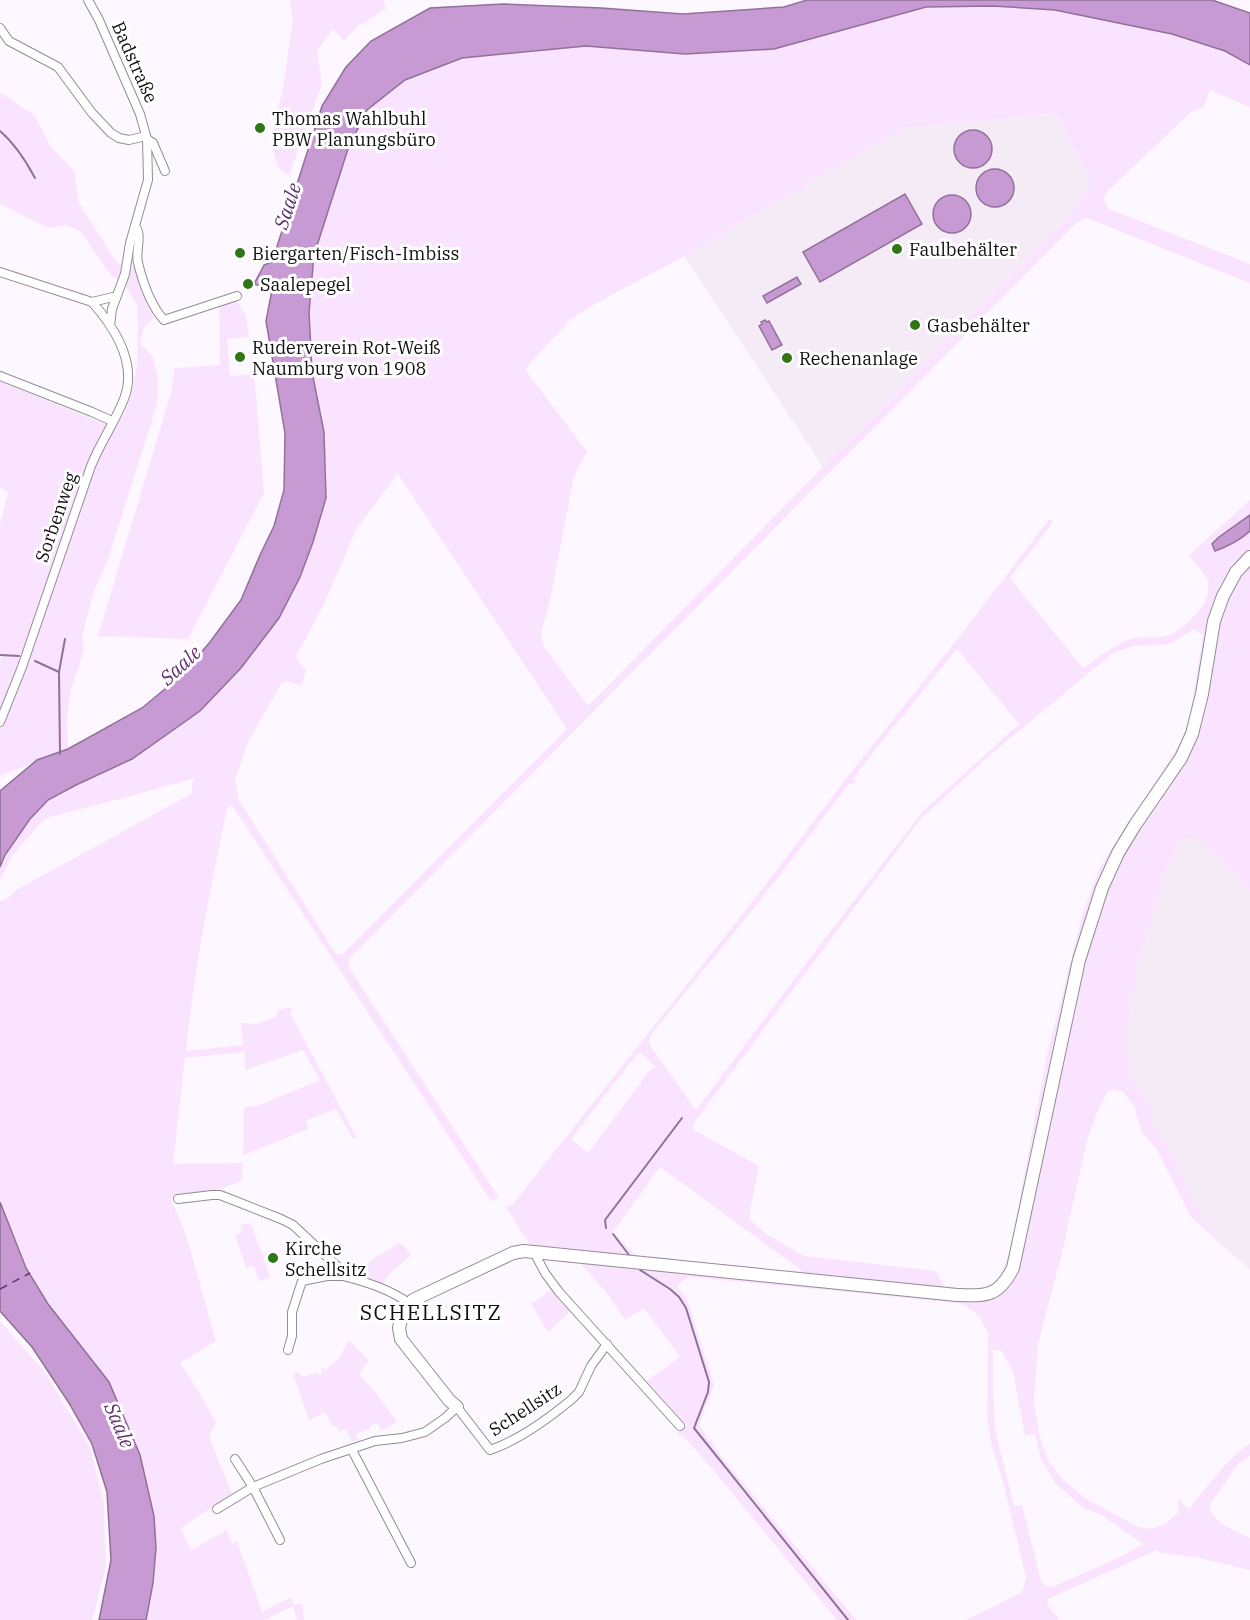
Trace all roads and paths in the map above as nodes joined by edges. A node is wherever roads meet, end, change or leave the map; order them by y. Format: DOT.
graph roads {
  1 [pos="92,1"];
  2 [pos="0,28"];
  3 [pos="147,138"];
  4 [pos="165,171"];
  5 [pos="135,226"];
  6 [pos="0,272"];
  7 [pos="237,296"];
  8 [pos="116,298"];
  9 [pos="92,302"];
  10 [pos="110,325"];
  11 [pos="0,376"];
  12 [pos="112,422"];
  13 [pos="1250,556"];
  14 [pos="0,722"];
  15 [pos="178,1199"];
  16 [pos="534,1252"];
  17 [pos="342,1276"];
  18 [pos="410,1304"];
  19 [pos="607,1344"];
  20 [pos="288,1350"];
  21 [pos="457,1407"];
  22 [pos="680,1426"];
  23 [pos="352,1450"];
  24 [pos="235,1459"];
  25 [pos="254,1487"];
  26 [pos="217,1509"];
  27 [pos="280,1540"];
  28 [pos="411,1563"];
  1 -- 3 [label="street, Badstraße"];
  2 -- 3 [label="street"];
  3 -- 4 [label="street, Badstraße"];
  3 -- 5 [label="street, Badstraße"];
  5 -- 7 [label="street, Badstraße"];
  5 -- 8 [label="street"];
  6 -- 9 [label="street"];
  8 -- 9 [label="street"];
  8 -- 10 [label="street"];
  9 -- 10 [label="street, Sorbenweg"];
  10 -- 12 [label="street, Sorbenweg"];
  11 -- 12 [label="street"];
  12 -- 14 [label="street, Sorbenweg"];
  13 -- 16 [label="street"];
  15 -- 17 [label="street"];
  16 -- 18 [label="street"];
  16 -- 19 [label="street"];
  17 -- 18 [label="street"];
  17 -- 20 [label="street"];
  18 -- 21 [label="street"];
  19 -- 21 [label="street, Schellsitz"];
  19 -- 22 [label="street"];
  21 -- 23 [label="street"];
  23 -- 25 [label="street"];
  23 -- 28 [label="street"];
  24 -- 25 [label="street"];
  25 -- 26 [label="street"];
  25 -- 27 [label="street"];
}
